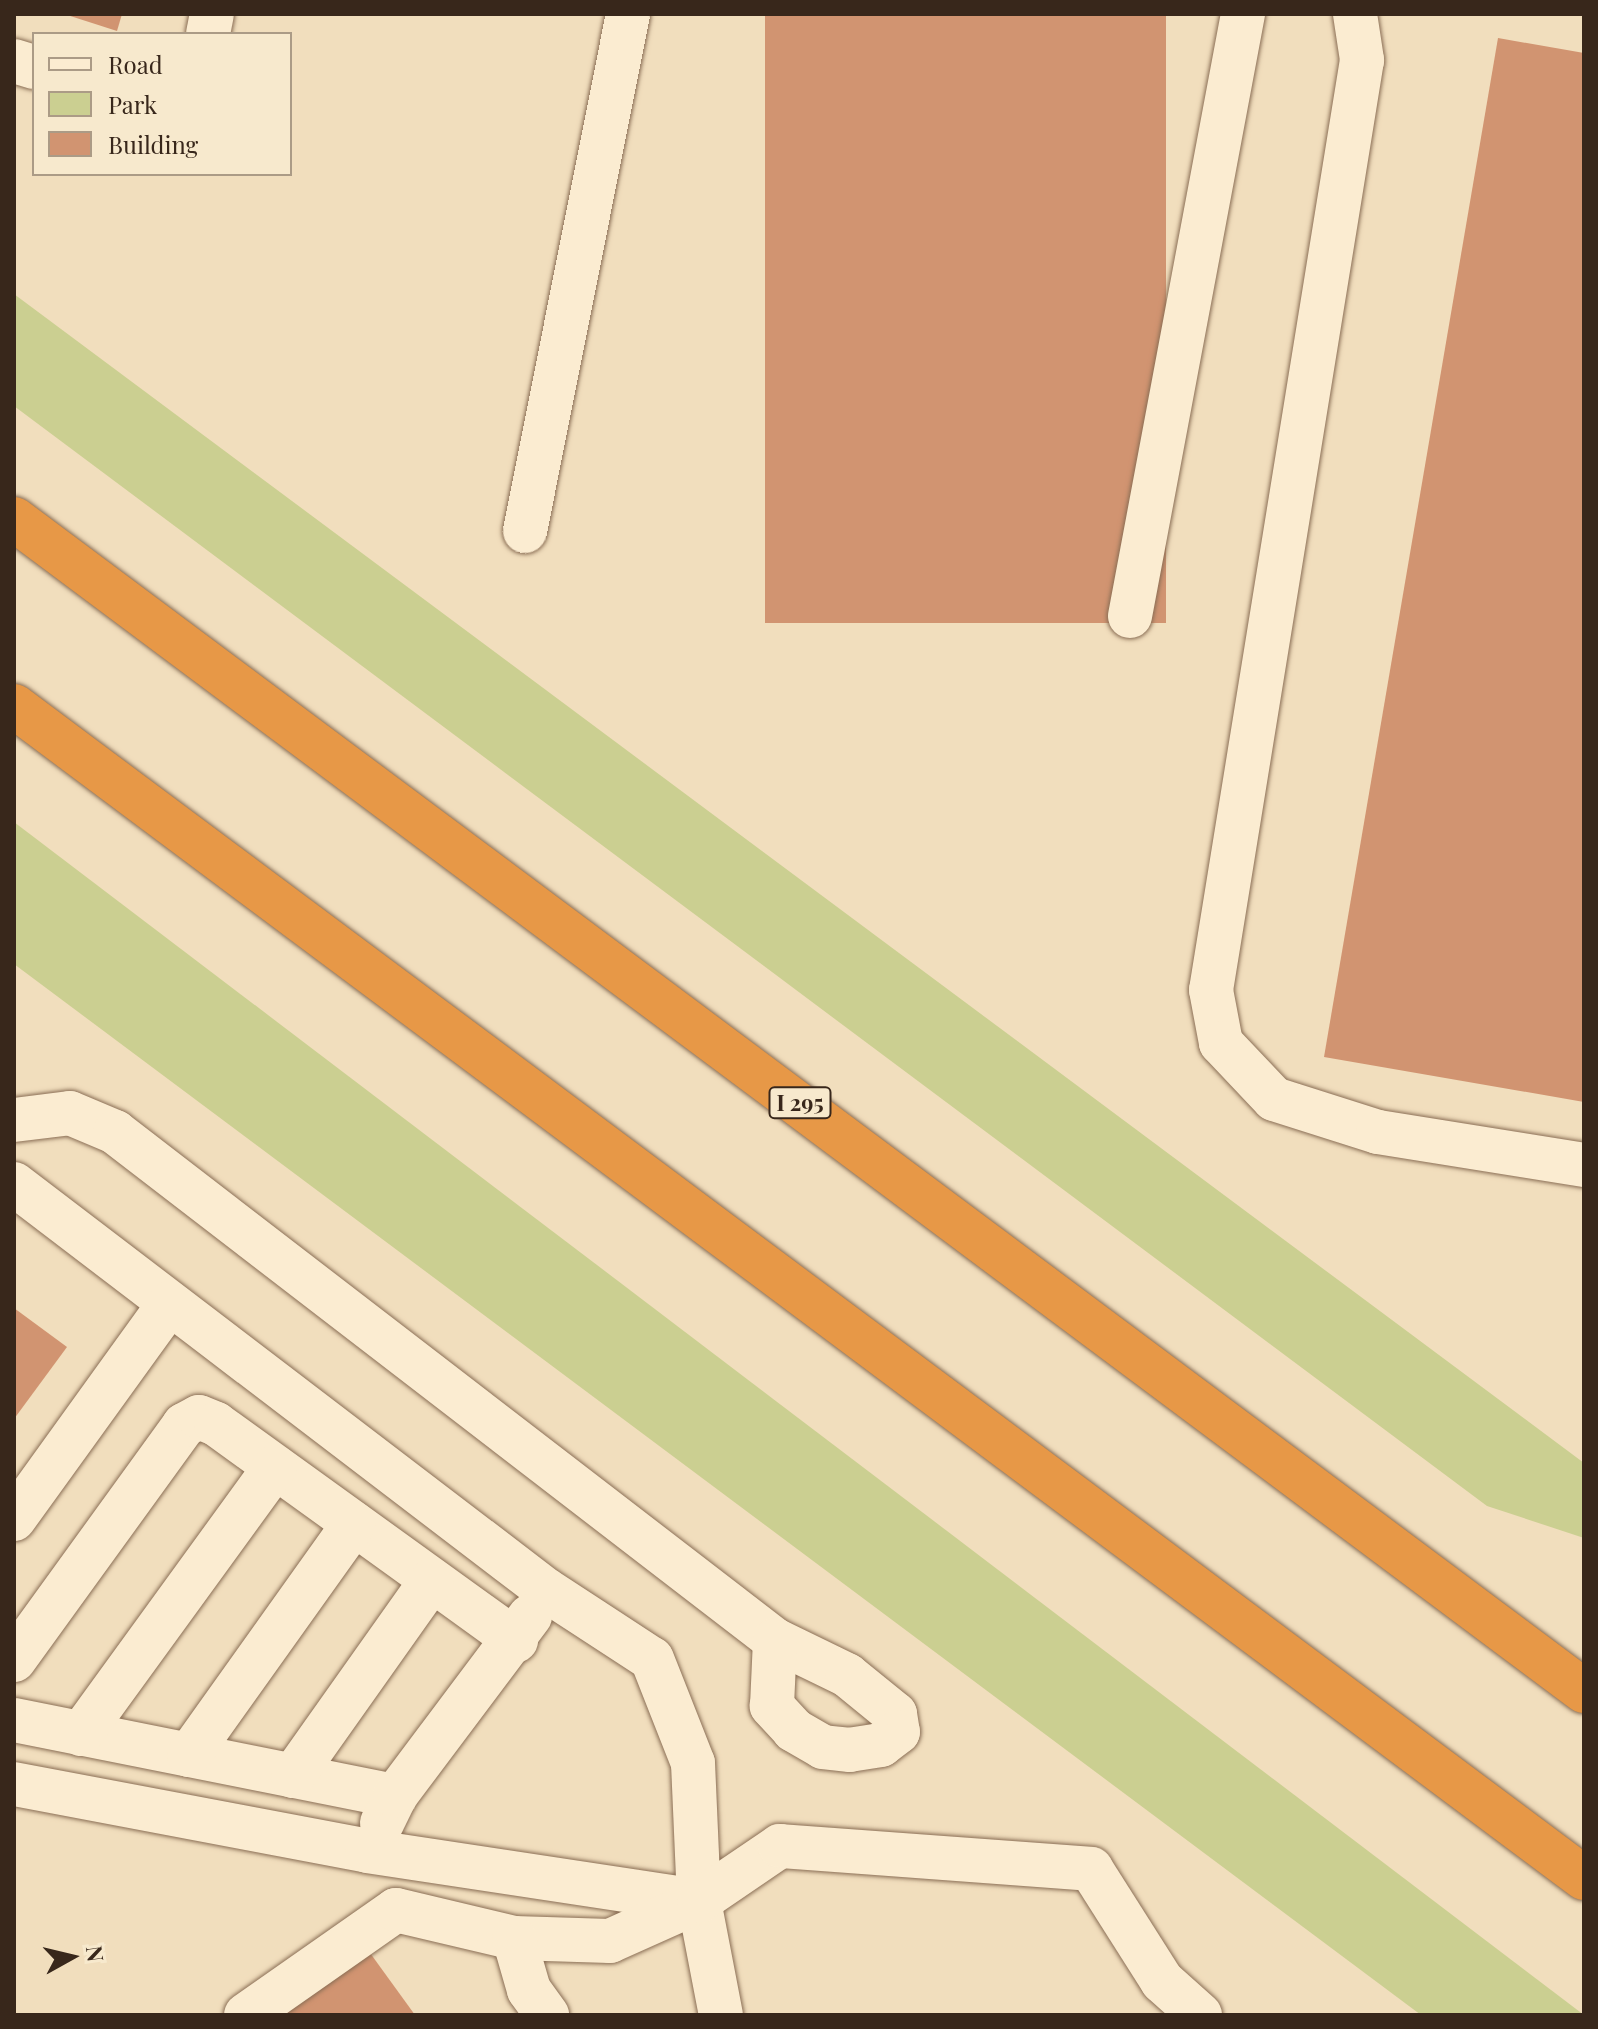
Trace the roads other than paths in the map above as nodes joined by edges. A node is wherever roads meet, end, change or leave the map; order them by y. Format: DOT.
graph roads {
  1 [pos="628,14"];
  2 [pos="1243,14"];
  3 [pos="1355,14"];
  4 [pos="14,519"];
  5 [pos="525,531"];
  6 [pos="1130,616"];
  7 [pos="14,706"];
  8 [pos="14,1120"];
  9 [pos="1584,1165"];
  10 [pos="14,1184"];
  11 [pos="170,1303"];
  12 [pos="275,1467"];
  13 [pos="14,1519"];
  14 [pos="354,1524"];
  15 [pos="432,1580"];
  16 [pos="546,1590"];
  17 [pos="516,1640"];
  18 [pos="775,1640"];
  19 [pos="14,1660"];
  20 [pos="1584,1691"];
  21 [pos="14,1720"];
  22 [pos="81,1734"];
  23 [pos="189,1755"];
  24 [pos="293,1776"];
  25 [pos="14,1784"];
  26 [pos="395,1796"];
  27 [pos="367,1851"];
  28 [pos="1584,1878"];
  29 [pos="699,1901"];
  30 [pos="514,1938"];
  31 [pos="246,2015"];
  32 [pos="547,2015"];
  33 [pos="721,2015"];
  34 [pos="1200,2015"];
  1 -- 5 [label="street"];
  2 -- 6 [label="street"];
  3 -- 9 [label="street"];
  4 -- 20 [label="highway, I 295"];
  7 -- 28 [label="highway"];
  8 -- 18 [label="street"];
  10 -- 11 [label="street"];
  11 -- 13 [label="street"];
  11 -- 16 [label="street"];
  12 -- 14 [label="street"];
  12 -- 19 [label="street"];
  12 -- 22 [label="street"];
  14 -- 15 [label="street"];
  14 -- 23 [label="street"];
  15 -- 17 [label="street"];
  15 -- 24 [label="street"];
  16 -- 17 [label="street"];
  16 -- 29 [label="street"];
  17 -- 26 [label="street"];
  21 -- 22 [label="street"];
  22 -- 23 [label="street"];
  23 -- 24 [label="street"];
  24 -- 26 [label="street"];
  25 -- 27 [label="street"];
  26 -- 27 [label="street"];
  27 -- 29 [label="street"];
  29 -- 30 [label="street"];
  29 -- 33 [label="street"];
  29 -- 34 [label="street"];
  30 -- 31 [label="street"];
  30 -- 32 [label="street"];
}
